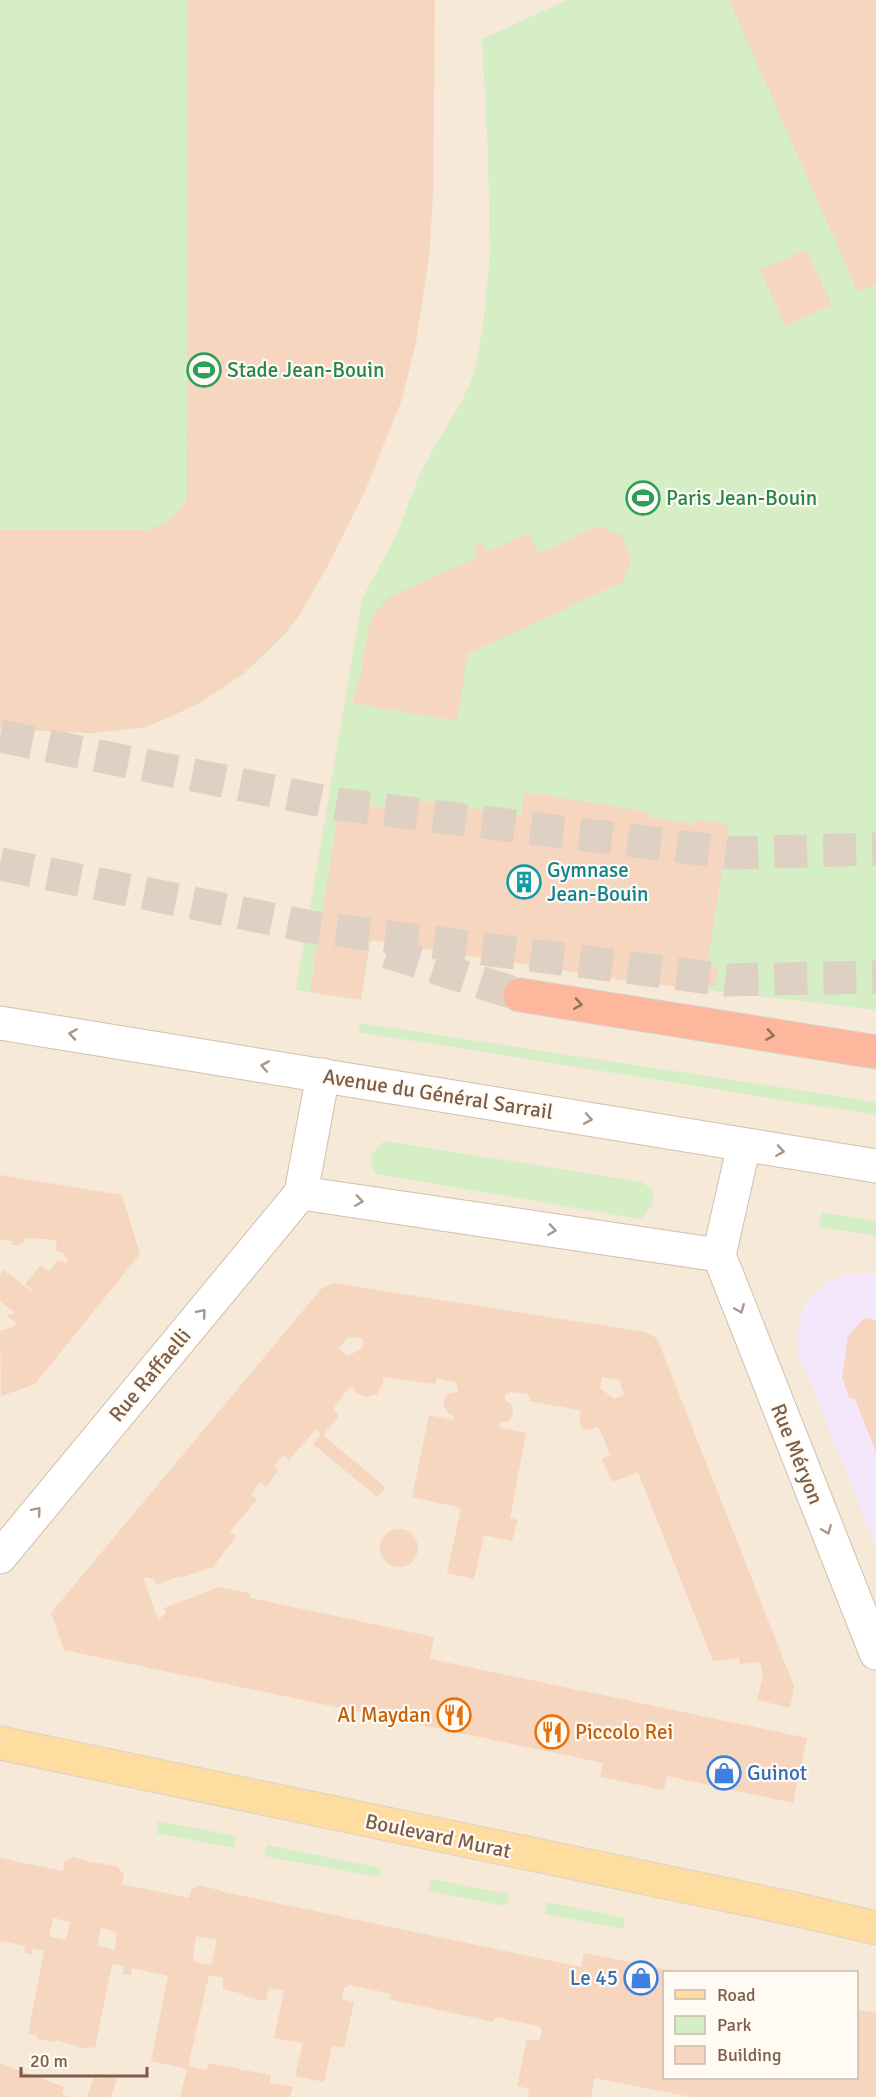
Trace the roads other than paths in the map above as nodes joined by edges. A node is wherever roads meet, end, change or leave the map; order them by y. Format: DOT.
graph roads {
  1 [pos="520,995"];
  2 [pos="0,1023"];
  3 [pos="876,1052"];
  4 [pos="323,1075"];
  5 [pos="744,1145"];
  6 [pos="876,1166"];
  7 [pos="301,1193"];
  8 [pos="719,1255"];
  9 [pos="0,1557"];
  10 [pos="876,1653"];
  11 [pos="0,1743"];
  12 [pos="876,1928"];
  1 -- 3 [label="highway, one-way"];
  4 -- 2 [label="street, Avenue du Général Sarrail, one-way"];
  4 -- 5 [label="street, Avenue du Général Sarrail, one-way"];
  4 -- 7 [label="street"];
  5 -- 6 [label="street, Avenue du Général Sarrail, one-way"];
  5 -- 8 [label="street"];
  7 -- 8 [label="street, one-way"];
  9 -- 7 [label="street, Rue Raffaelli, one-way"];
  8 -- 10 [label="street, Rue Méryon, one-way"];
  11 -- 12 [label="main road, Boulevard Murat"];
}
